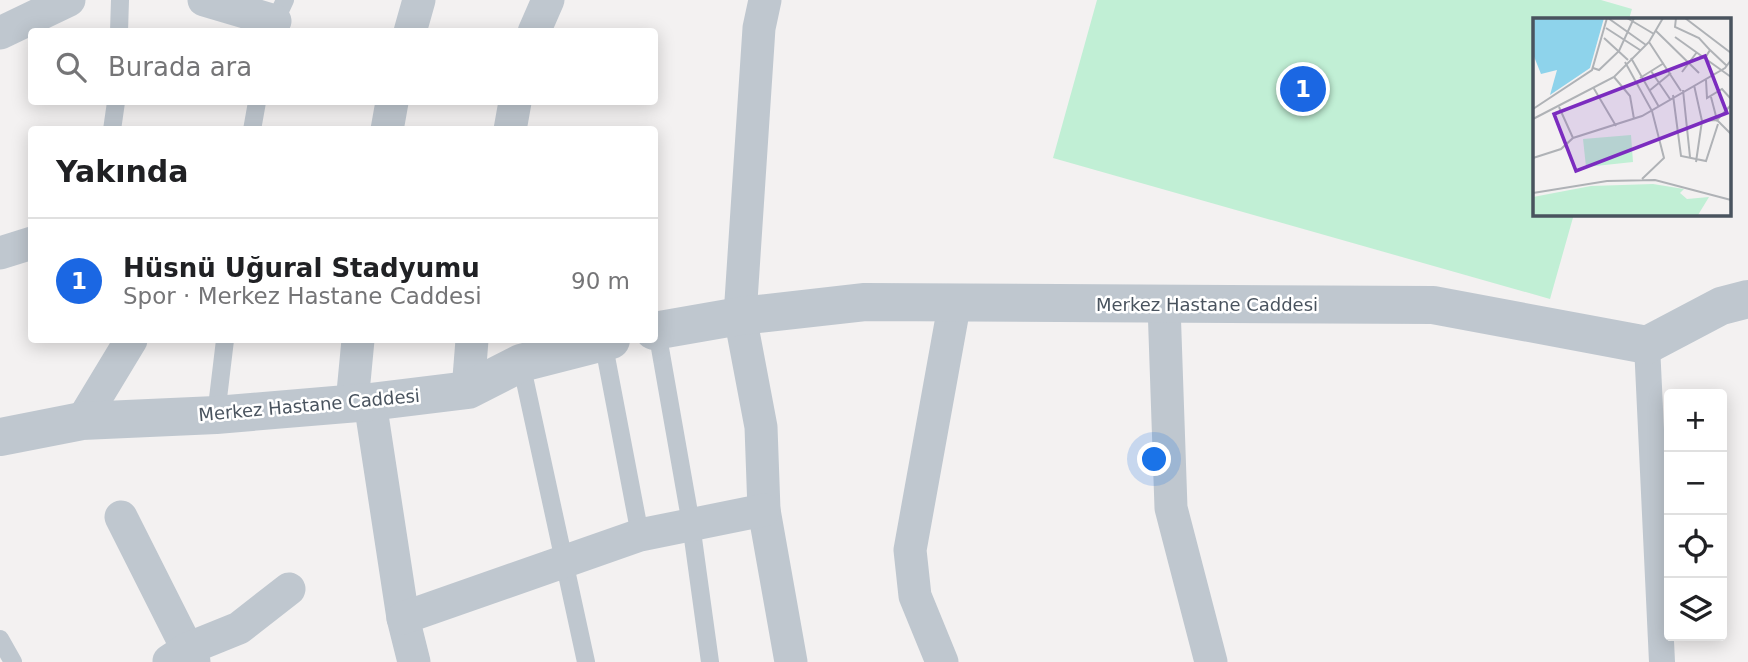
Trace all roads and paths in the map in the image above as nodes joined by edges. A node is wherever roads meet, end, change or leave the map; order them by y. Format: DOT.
graph roads {
  1 [pos="69,0"];
  2 [pos="120,0"];
  3 [pos="204,0"];
  4 [pos="419,0"];
  5 [pos="548,0"];
  6 [pos="765,0"];
  7 [pos="277,17"];
  8 [pos="119,28"];
  9 [pos="411,28"];
  10 [pos="536,28"];
  11 [pos="0,33"];
  12 [pos="116,105"];
  13 [pos="256,105"];
  14 [pos="391,105"];
  15 [pos="514,105"];
  16 [pos="113,126"];
  17 [pos="253,126"];
  18 [pos="388,126"];
  19 [pos="511,126"];
  20 [pos="28,244"];
  21 [pos="0,253"];
  22 [pos="1748,299"];
  23 [pos="955,302"];
  24 [pos="1164,305"];
  25 [pos="740,316"];
  26 [pos="658,331"];
  27 [pos="658,342"];
  28 [pos="129,343"];
  29 [pos="225,343"];
  30 [pos="358,343"];
  31 [pos="472,343"];
  32 [pos="596,343"];
  33 [pos="608,343"];
  34 [pos="1647,345"];
  35 [pos="521,363"];
  36 [pos="468,390"];
  37 [pos="361,403"];
  38 [pos="216,415"];
  39 [pos="82,421"];
  40 [pos="0,437"];
  41 [pos="764,510"];
  42 [pos="121,517"];
  43 [pos="691,524"];
  44 [pos="640,535"];
  45 [pos="564,562"];
  46 [pos="289,589"];
  47 [pos="403,618"];
  48 [pos="1,644"];
  49 [pos="183,658"];
  50 [pos="13,662"];
  51 [pos="414,662"];
  52 [pos="586,662"];
  53 [pos="710,662"];
  54 [pos="791,662"];
  55 [pos="942,662"];
  56 [pos="1211,662"];
  57 [pos="1662,662"];
  1 -- 11 [label="street"];
  2 -- 8 [label="lane"];
  3 -- 7 [label="street"];
  4 -- 9 [label="street"];
  5 -- 10 [label="street"];
  6 -- 25 [label="street"];
  12 -- 16 [label="lane"];
  13 -- 17 [label="lane"];
  14 -- 18 [label="street"];
  15 -- 19 [label="street"];
  20 -- 21 [label="street"];
  22 -- 34 [label="street"];
  23 -- 24 [label="street, Merkez Hastane Caddesi"];
  23 -- 25 [label="street, Merkez Hastane Caddesi"];
  23 -- 55 [label="street"];
  24 -- 34 [label="street, Merkez Hastane Caddesi"];
  24 -- 56 [label="street"];
  25 -- 26 [label="street, Merkez Hastane Caddesi"];
  25 -- 41 [label="street"];
  27 -- 43 [label="lane"];
  28 -- 39 [label="street"];
  29 -- 38 [label="lane"];
  30 -- 37 [label="street"];
  31 -- 36 [label="street"];
  32 -- 35 [label="street, Merkez Hastane Caddesi"];
  33 -- 44 [label="lane"];
  34 -- 57 [label="street"];
  35 -- 36 [label="street, Merkez Hastane Caddesi"];
  35 -- 45 [label="lane"];
  36 -- 37 [label="street, Merkez Hastane Caddesi"];
  37 -- 38 [label="street, Merkez Hastane Caddesi"];
  37 -- 47 [label="street"];
  38 -- 39 [label="street, Merkez Hastane Caddesi"];
  39 -- 40 [label="street, Merkez Hastane Caddesi"];
  41 -- 43 [label="street"];
  41 -- 54 [label="street"];
  42 -- 49 [label="street"];
  43 -- 44 [label="street"];
  43 -- 53 [label="lane"];
  44 -- 45 [label="street"];
  45 -- 47 [label="street"];
  45 -- 52 [label="lane"];
  46 -- 49 [label="street"];
  47 -- 51 [label="street"];
  48 -- 50 [label="lane"];
}
